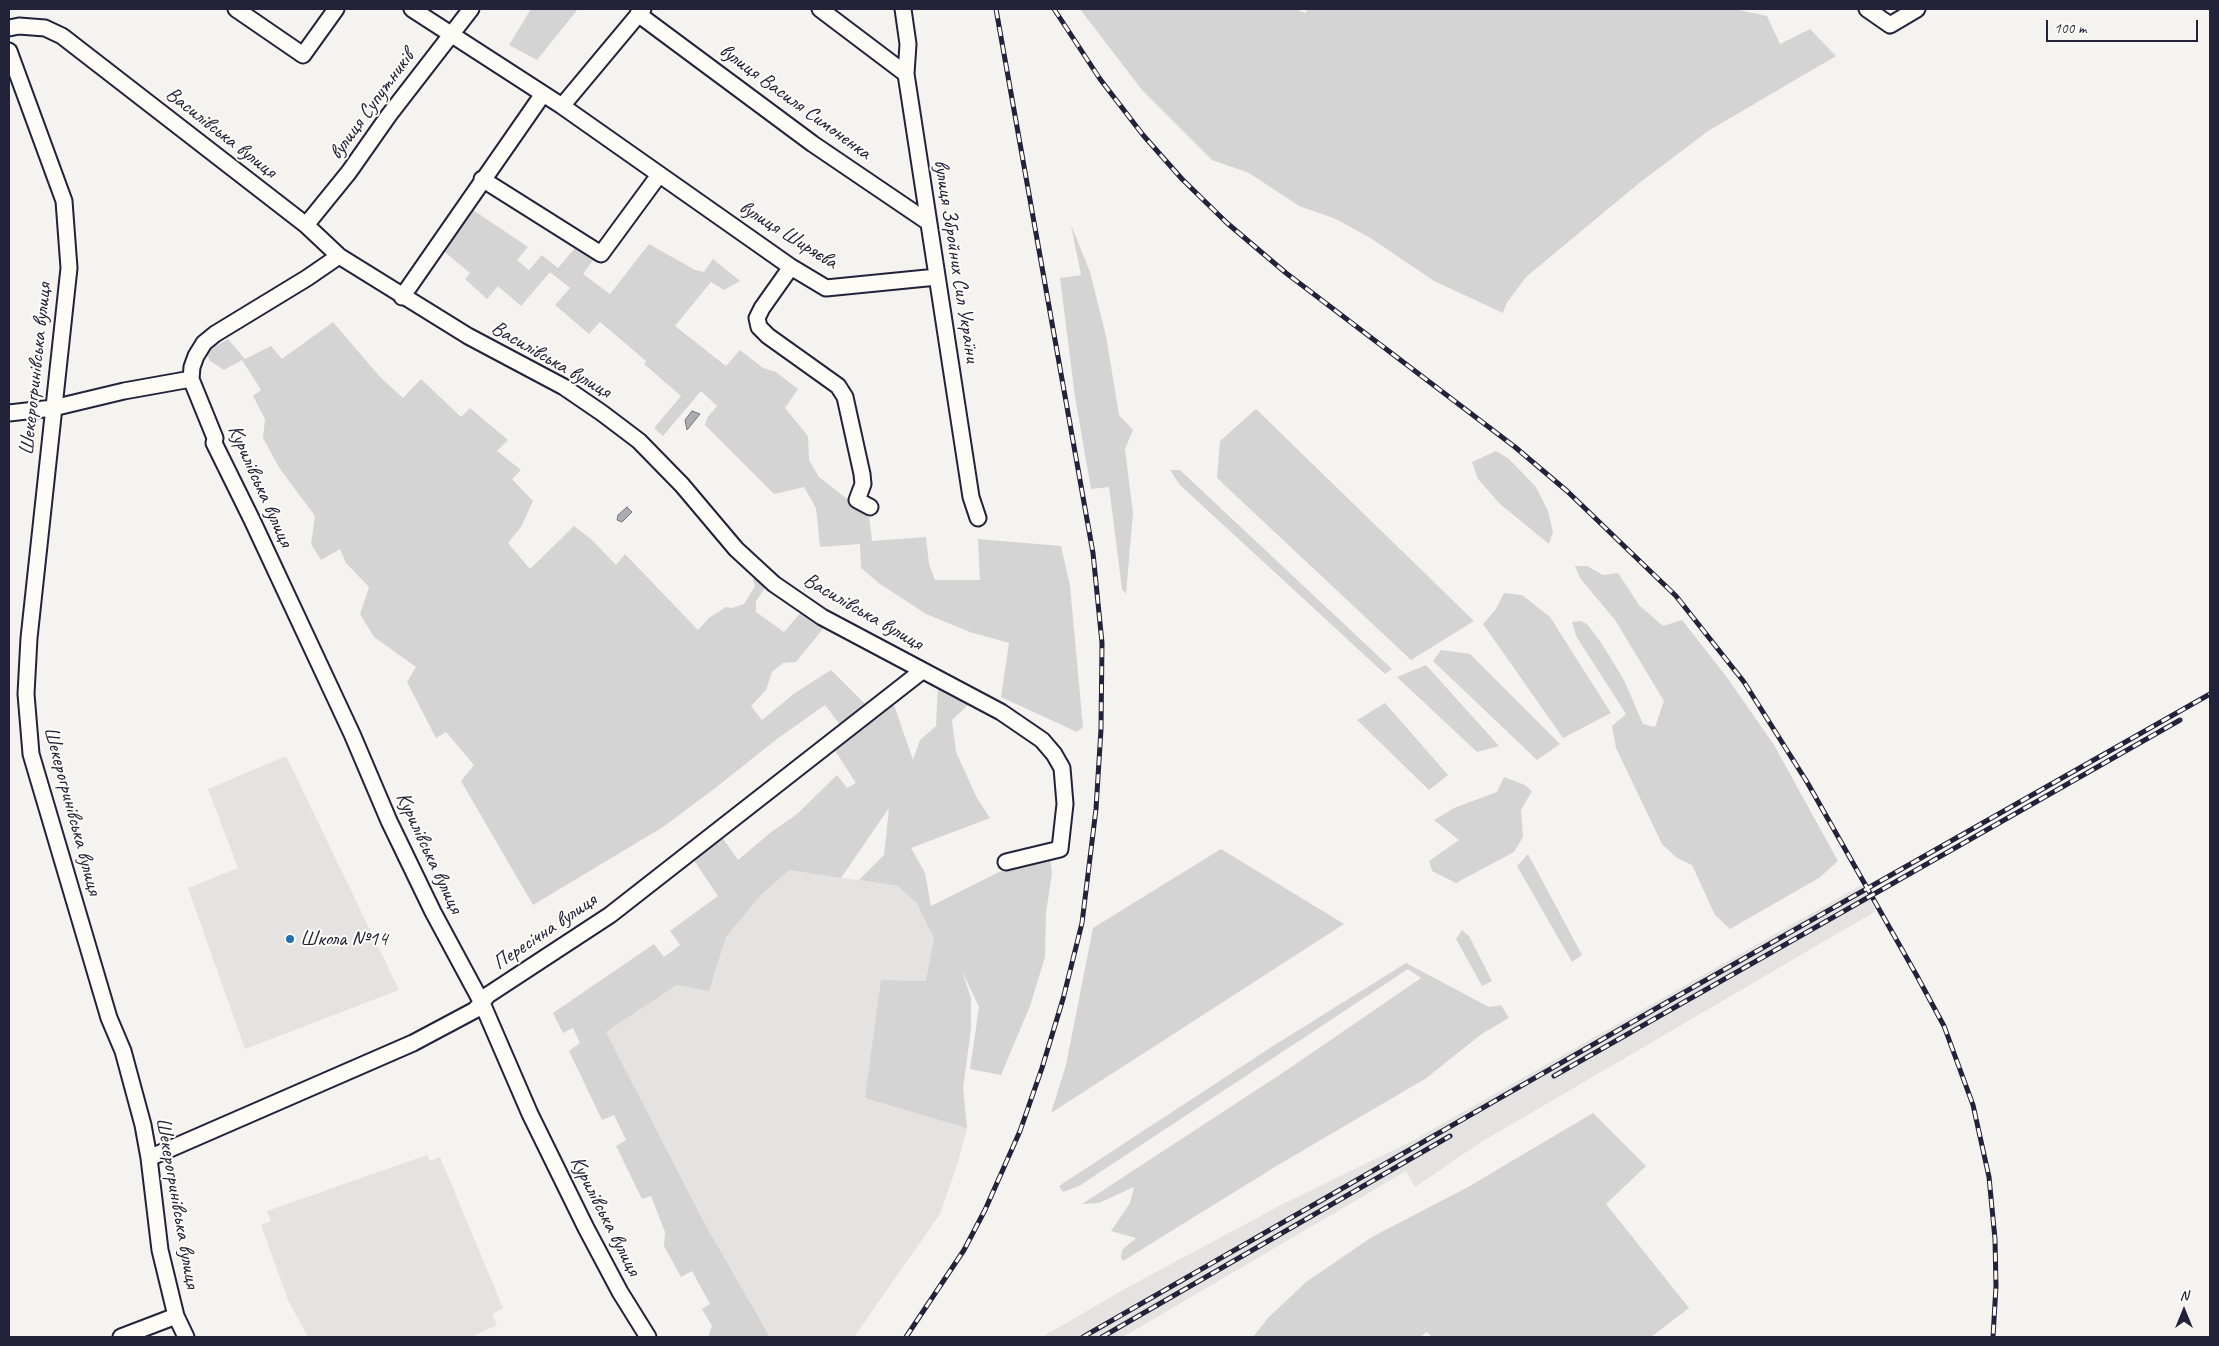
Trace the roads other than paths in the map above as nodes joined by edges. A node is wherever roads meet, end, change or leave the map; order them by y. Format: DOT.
graph roads {
  1 [pos="236,9"];
  2 [pos="336,9"];
  3 [pos="412,9"];
  4 [pos="471,9"];
  5 [pos="820,9"];
  6 [pos="903,9"];
  7 [pos="1867,9"];
  8 [pos="1916,9"];
  9 [pos="640,12"];
  10 [pos="9,28"];
  11 [pos="450,35"];
  12 [pos="9,51"];
  13 [pos="906,74"];
  14 [pos="543,94"];
  15 [pos="562,106"];
  16 [pos="659,174"];
  17 [pos="482,179"];
  18 [pos="928,222"];
  19 [pos="306,225"];
  20 [pos="339,256"];
  21 [pos="791,267"];
  22 [pos="937,277"];
  23 [pos="402,297"];
  24 [pos="191,379"];
  25 [pos="53,408"];
  26 [pos="9,413"];
  27 [pos="870,508"];
  28 [pos="978,518"];
  29 [pos="922,671"];
  30 [pos="1006,862"];
  31 [pos="482,1004"];
  32 [pos="149,1158"];
  33 [pos="176,1316"];
  34 [pos="123,1337"];
  35 [pos="186,1337"];
  36 [pos="648,1337"];
  1 -- 2 [label="street"];
  3 -- 11 [label="street, вулиця Ширяєва"];
  4 -- 11 [label="street, вулиця Супутників"];
  5 -- 13 [label="street"];
  6 -- 13 [label="street, вулиця Збройних Сил України"];
  7 -- 8 [label="street"];
  9 -- 15 [label="street"];
  9 -- 18 [label="street, вулиця Василя Симоненка"];
  10 -- 19 [label="street, Василівська вулиця"];
  11 -- 14 [label="street, вулиця Ширяєва"];
  11 -- 19 [label="street, вулиця Супутників"];
  12 -- 25 [label="street, Шекерогринівська вулиця"];
  13 -- 18 [label="street, вулиця Збройних Сил України"];
  14 -- 15 [label="street, вулиця Ширяєва"];
  14 -- 17 [label="street"];
  15 -- 16 [label="street, вулиця Ширяєва"];
  16 -- 17 [label="street"];
  16 -- 21 [label="street, вулиця Ширяєва"];
  17 -- 23 [label="street"];
  18 -- 22 [label="street, вулиця Збройних Сил України"];
  19 -- 20 [label="street, Василівська вулиця"];
  20 -- 23 [label="street, Василівська вулиця"];
  20 -- 24 [label="street"];
  21 -- 22 [label="street, вулиця Ширяєва"];
  21 -- 27 [label="street"];
  22 -- 28 [label="street, вулиця Збройних Сил України"];
  23 -- 29 [label="street, Василівська вулиця"];
  24 -- 25 [label="street"];
  24 -- 31 [label="street, Курилівська вулиця"];
  25 -- 26 [label="street"];
  25 -- 32 [label="street, Шекерогринівська вулиця"];
  29 -- 30 [label="street, Василівська вулиця"];
  29 -- 31 [label="street, Пересічна вулиця"];
  31 -- 32 [label="street, Пересічна вулиця"];
  31 -- 36 [label="street, Курилівська вулиця"];
  32 -- 33 [label="street, Шекерогринівська вулиця"];
  33 -- 34 [label="street"];
  33 -- 35 [label="street, Шекерогринівська вулиця"];
}
